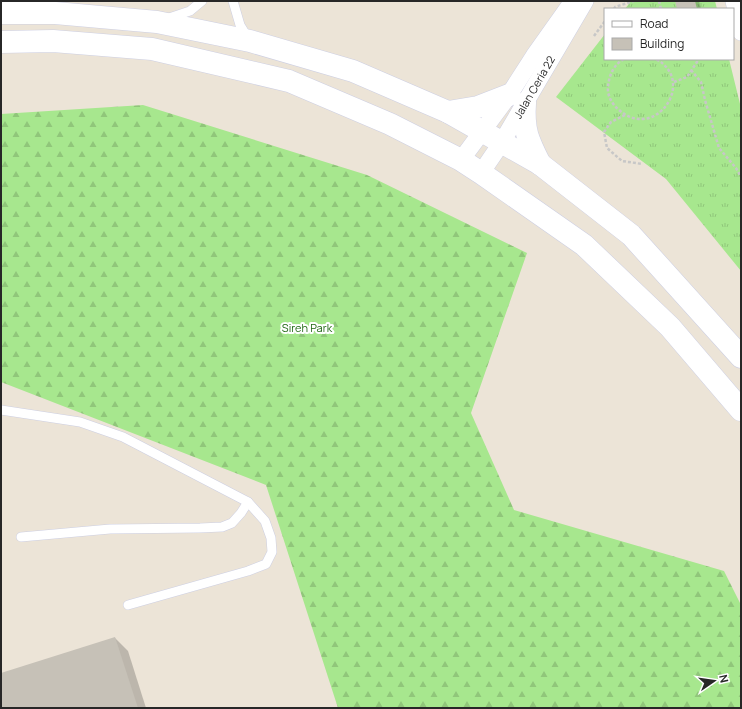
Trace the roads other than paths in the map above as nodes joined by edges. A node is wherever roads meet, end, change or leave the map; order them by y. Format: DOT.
graph roads {
  1 [pos="202,1"];
  2 [pos="233,1"];
  3 [pos="573,1"];
  4 [pos="585,1"];
  5 [pos="734,1"];
  6 [pos="1,13"];
  7 [pos="157,22"];
  8 [pos="741,32"];
  9 [pos="250,41"];
  10 [pos="1,42"];
  11 [pos="517,99"];
  12 [pos="448,112"];
  13 [pos="482,130"];
  14 [pos="502,142"];
  15 [pos="461,160"];
  16 [pos="540,164"];
  17 [pos="481,173"];
  18 [pos="741,357"];
  19 [pos="1,410"];
  20 [pos="741,410"];
  21 [pos="248,502"];
  22 [pos="21,537"];
  23 [pos="128,605"];
  1 -- 7 [label="lane"];
  2 -- 9 [label="lane"];
  3 -- 11 [label="street, Jalan Ceria 22"];
  4 -- 11 [label="street, Jalan Ceria 22"];
  5 -- 8 [label="street"];
  6 -- 7 [label="main road"];
  7 -- 9 [label="main road"];
  9 -- 12 [label="main road"];
  10 -- 15 [label="main road"];
  11 -- 12 [label="main road"];
  11 -- 13 [label="street, Jalan Ceria 22"];
  11 -- 14 [label="street, Jalan Ceria 22"];
  11 -- 16 [label="main road"];
  12 -- 13 [label="main road"];
  13 -- 14 [label="main road"];
  13 -- 15 [label="street, Jalan Ceria 22"];
  14 -- 16 [label="main road"];
  14 -- 17 [label="street, Jalan Ceria 22"];
  15 -- 17 [label="main road"];
  16 -- 18 [label="main road"];
  17 -- 20 [label="main road"];
  19 -- 21 [label="lane"];
  21 -- 22 [label="lane"];
  21 -- 23 [label="lane"];
}
